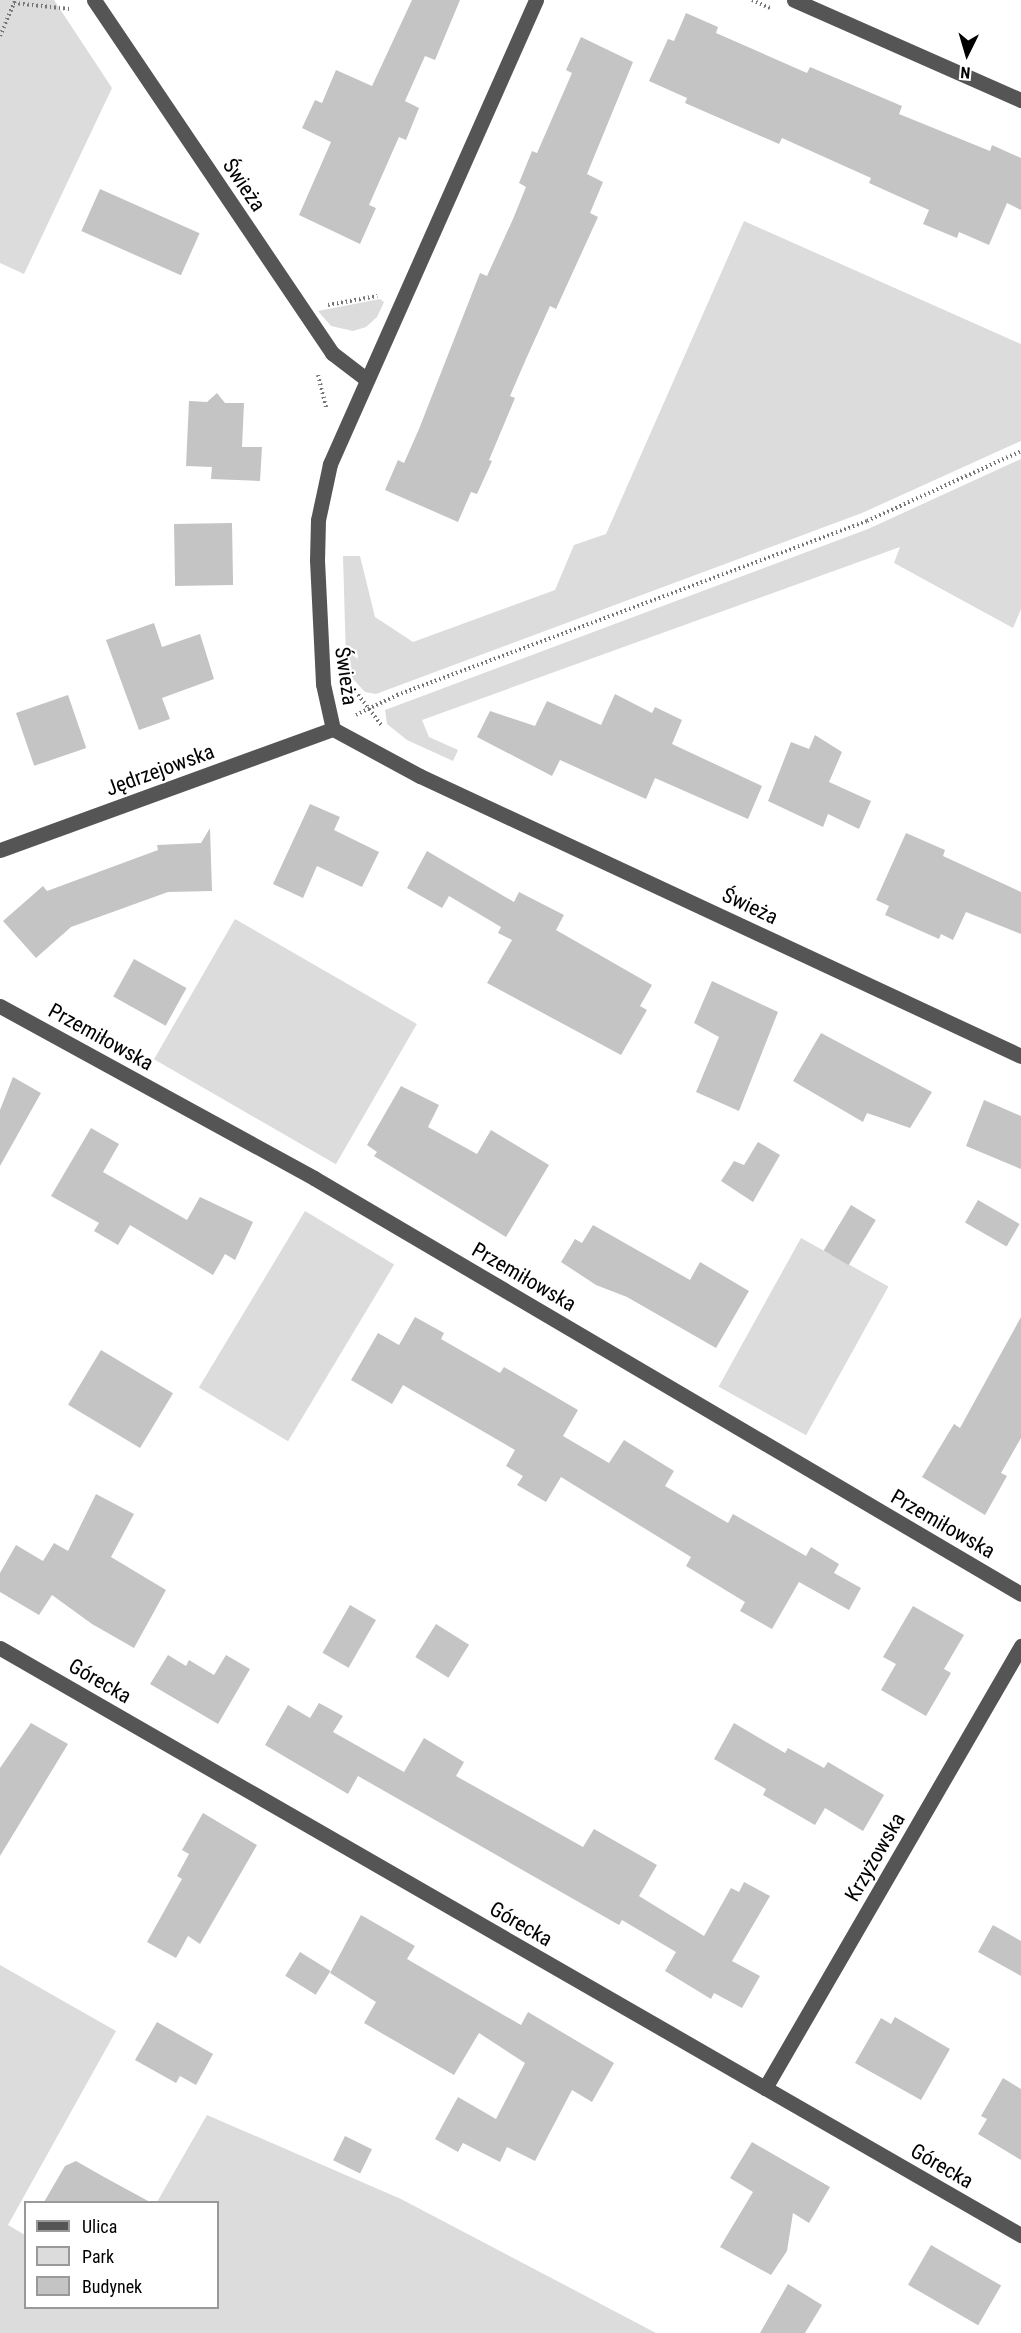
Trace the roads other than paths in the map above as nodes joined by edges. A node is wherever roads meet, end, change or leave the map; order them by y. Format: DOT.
graph roads {
  1 [pos="94,0"];
  2 [pos="536,0"];
  3 [pos="794,0"];
  4 [pos="1021,100"];
  5 [pos="366,379"];
  6 [pos="333,729"];
  7 [pos="0,850"];
  8 [pos="0,1006"];
  9 [pos="1021,1056"];
  10 [pos="1021,1594"];
  11 [pos="1021,1646"];
  12 [pos="0,1648"];
  13 [pos="765,2088"];
  14 [pos="1021,2235"];
  1 -- 5 [label="street, Świeża"];
  2 -- 5 [label="street"];
  3 -- 4 [label="street"];
  5 -- 6 [label="street, Świeża"];
  6 -- 7 [label="street, Jędrzejowska"];
  6 -- 9 [label="street, Świeża"];
  8 -- 10 [label="street, Przemiłowska"];
  11 -- 13 [label="street, Krzyżowska"];
  12 -- 13 [label="street, Górecka"];
  13 -- 14 [label="street, Górecka"];
}
